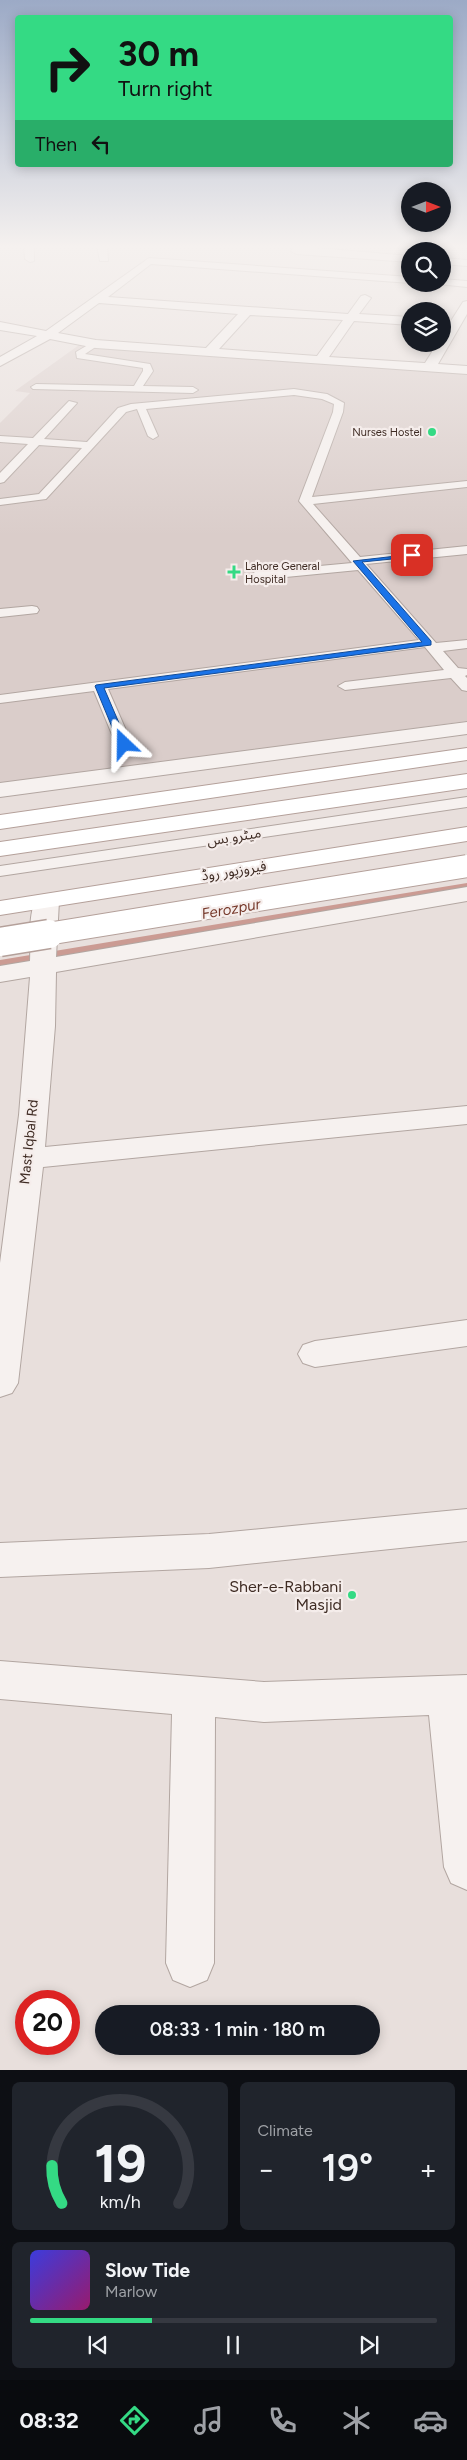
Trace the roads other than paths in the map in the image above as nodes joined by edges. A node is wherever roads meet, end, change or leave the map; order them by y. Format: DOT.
graph roads {
  1 [pos="34,343"];
  2 [pos="78,343"];
  3 [pos="218,343"];
  4 [pos="332,343"];
  5 [pos="445,343"];
  6 [pos="91,346"];
  7 [pos="119,352"];
  8 [pos="209,352"];
  9 [pos="320,361"];
  10 [pos="0,362"];
  11 [pos="429,368"];
  12 [pos="467,370"];
  13 [pos="36,387"];
  14 [pos="137,389"];
  15 [pos="294,392"];
  16 [pos="72,403"];
  17 [pos="140,406"];
  18 [pos="153,436"];
  19 [pos="0,439"];
  20 [pos="36,442"];
  21 [pos="90,445"];
  22 [pos="0,480"];
  23 [pos="467,484"];
  24 [pos="305,501"];
  25 [pos="0,502"];
  26 [pos="467,550"];
  27 [pos="359,563"];
  28 [pos="255,576"];
  29 [pos="32,610"];
  30 [pos="0,613"];
  31 [pos="467,644"];
  32 [pos="430,646"];
  33 [pos="460,672"];
  34 [pos="99,686"];
  35 [pos="345,686"];
  36 [pos="467,687"];
  37 [pos="0,699"];
  38 [pos="467,728"];
  39 [pos="124,744"];
  40 [pos="467,754"];
  41 [pos="467,781"];
  42 [pos="0,790"];
  43 [pos="467,802"];
  44 [pos="0,822"];
  45 [pos="467,834"];
  46 [pos="0,850"];
  47 [pos="467,866"];
  48 [pos="0,871"];
  49 [pos="467,894"];
  50 [pos="46,901"];
  51 [pos="0,908"];
  52 [pos="0,942"];
  53 [pos="44,969"];
  54 [pos="0,974"];
  55 [pos="467,1115"];
  56 [pos="28,1159"];
  57 [pos="467,1333"];
  58 [pos="315,1354"];
  59 [pos="0,1383"];
  60 [pos="467,1525"];
  61 [pos="0,1560"];
  62 [pos="0,1680"];
  63 [pos="457,1694"];
  64 [pos="194,1695"];
  65 [pos="467,1867"];
  66 [pos="190,1963"];
  1 -- 10 [label="street"];
  2 -- 6 [label="street"];
  3 -- 8 [label="street"];
  4 -- 9 [label="street"];
  5 -- 11 [label="street"];
  6 -- 7 [label="lane"];
  6 -- 8 [label="street"];
  6 -- 14 [label="lane"];
  8 -- 9 [label="street"];
  9 -- 11 [label="street"];
  11 -- 12 [label="street"];
  13 -- 14 [label="lane"];
  14 -- 15 [label="lane"];
  15 -- 17 [label="lane"];
  15 -- 24 [label="lane"];
  16 -- 20 [label="lane"];
  17 -- 18 [label="lane"];
  17 -- 21 [label="lane"];
  19 -- 20 [label="lane"];
  20 -- 21 [label="lane"];
  20 -- 22 [label="lane"];
  21 -- 25 [label="lane"];
  23 -- 24 [label="lane"];
  24 -- 27 [label="lane"];
  26 -- 27 [label="lane"];
  27 -- 28 [label="lane"];
  27 -- 32 [label="lane"];
  29 -- 30 [label="lane"];
  31 -- 32 [label="lane"];
  32 -- 33 [label="lane"];
  32 -- 34 [label="lane"];
  33 -- 35 [label="lane"];
  33 -- 36 [label="lane"];
  34 -- 37 [label="lane"];
  34 -- 39 [label="lane"];
  38 -- 42 [label="street"];
  40 -- 44 [label="main road"];
  41 -- 46 [label="main road"];
  43 -- 48 [label="lane, میٹرو بس"];
  45 -- 50 [label="main road, فیروزپور روڈ"];
  47 -- 52 [label="main road, bridge"];
  49 -- 53 [label="street"];
  50 -- 51 [label="main road, فیروزپور روڈ"];
  50 -- 53 [label="street, Mast Iqbal Rd"];
  53 -- 54 [label="street"];
  53 -- 56 [label="street, Mast Iqbal Rd"];
  55 -- 56 [label="street"];
  56 -- 59 [label="street, Mast Iqbal Rd"];
  57 -- 58 [label="street"];
  60 -- 61 [label="street"];
  62 -- 64 [label="street"];
  63 -- 64 [label="street"];
  63 -- 65 [label="street"];
  64 -- 66 [label="street"];
}
